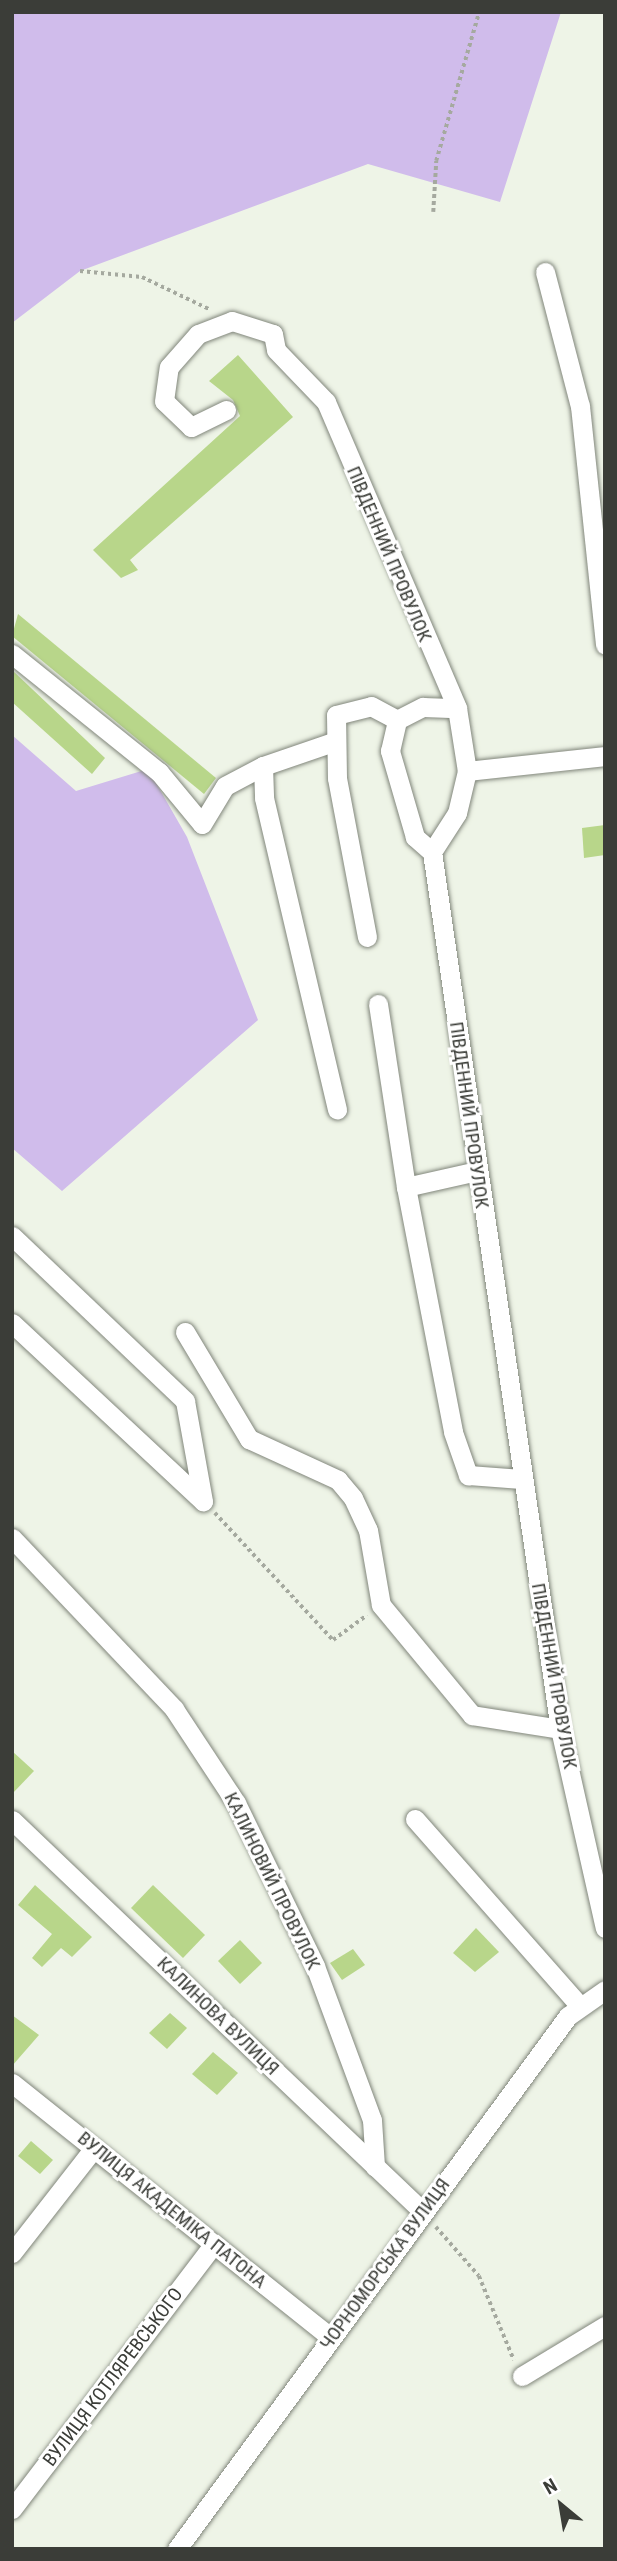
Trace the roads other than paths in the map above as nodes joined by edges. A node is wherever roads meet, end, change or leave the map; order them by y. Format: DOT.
graph roads {
  1 [pos="545,272"];
  2 [pos="226,410"];
  3 [pos="605,645"];
  4 [pos="12,654"];
  5 [pos="457,708"];
  6 [pos="397,720"];
  7 [pos="336,741"];
  8 [pos="605,756"];
  9 [pos="263,766"];
  10 [pos="467,771"];
  11 [pos="432,852"];
  12 [pos="368,937"];
  13 [pos="378,1004"];
  14 [pos="337,1110"];
  15 [pos="477,1171"];
  16 [pos="406,1188"];
  17 [pos="12,1236"];
  18 [pos="12,1323"];
  19 [pos="185,1332"];
  20 [pos="522,1479"];
  21 [pos="12,1538"];
  22 [pos="560,1729"];
  23 [pos="12,1819"];
  24 [pos="415,1819"];
  25 [pos="605,1928"];
  26 [pos="605,1990"];
  27 [pos="580,2007"];
  28 [pos="12,2083"];
  29 [pos="94,2148"];
  30 [pos="375,2167"];
  31 [pos="423,2212"];
  32 [pos="214,2244"];
  33 [pos="12,2253"];
  34 [pos="605,2326"];
  35 [pos="331,2338"];
  36 [pos="522,2376"];
  37 [pos="12,2509"];
  38 [pos="177,2549"];
  1 -- 3 [label="street"];
  2 -- 5 [label="street, ПІВДЕННИЙ ПРОВУЛОК"];
  4 -- 9 [label="street"];
  5 -- 6 [label="street"];
  5 -- 10 [label="street, ПІВДЕННИЙ ПРОВУЛОК"];
  6 -- 7 [label="street"];
  6 -- 11 [label="street"];
  7 -- 9 [label="street"];
  7 -- 12 [label="street"];
  8 -- 10 [label="street"];
  9 -- 14 [label="street"];
  10 -- 11 [label="street, ПІВДЕННИЙ ПРОВУЛОК"];
  11 -- 15 [label="street, ПІВДЕННИЙ ПРОВУЛОК"];
  13 -- 16 [label="street"];
  15 -- 16 [label="street"];
  15 -- 20 [label="street, ПІВДЕННИЙ ПРОВУЛОК"];
  16 -- 20 [label="street"];
  17 -- 18 [label="street"];
  19 -- 22 [label="street"];
  20 -- 22 [label="street, ПІВДЕННИЙ ПРОВУЛОК"];
  21 -- 30 [label="street, КАЛИНОВИЙ ПРОВУЛОК"];
  22 -- 25 [label="street, ПІВДЕННИЙ ПРОВУЛОК"];
  23 -- 30 [label="street, КАЛИНОВА ВУЛИЦЯ"];
  24 -- 27 [label="street"];
  26 -- 27 [label="street, ЧОРНОМОРСЬКА ВУЛИЦЯ"];
  27 -- 31 [label="street, ЧОРНОМОРСЬКА ВУЛИЦЯ"];
  28 -- 29 [label="street, ВУЛИЦЯ АКАДЕМІКА ПАТОНА"];
  29 -- 32 [label="street, ВУЛИЦЯ АКАДЕМІКА ПАТОНА"];
  29 -- 33 [label="street"];
  30 -- 31 [label="street, КАЛИНОВА ВУЛИЦЯ"];
  31 -- 35 [label="street, ЧОРНОМОРСЬКА ВУЛИЦЯ"];
  32 -- 35 [label="street, ВУЛИЦЯ АКАДЕМІКА ПАТОНА"];
  32 -- 37 [label="street, ВУЛИЦЯ КОТЛЯРЕВСЬКОГО"];
  34 -- 36 [label="street"];
  35 -- 38 [label="street, ЧОРНОМОРСЬКА ВУЛИЦЯ"];
}
